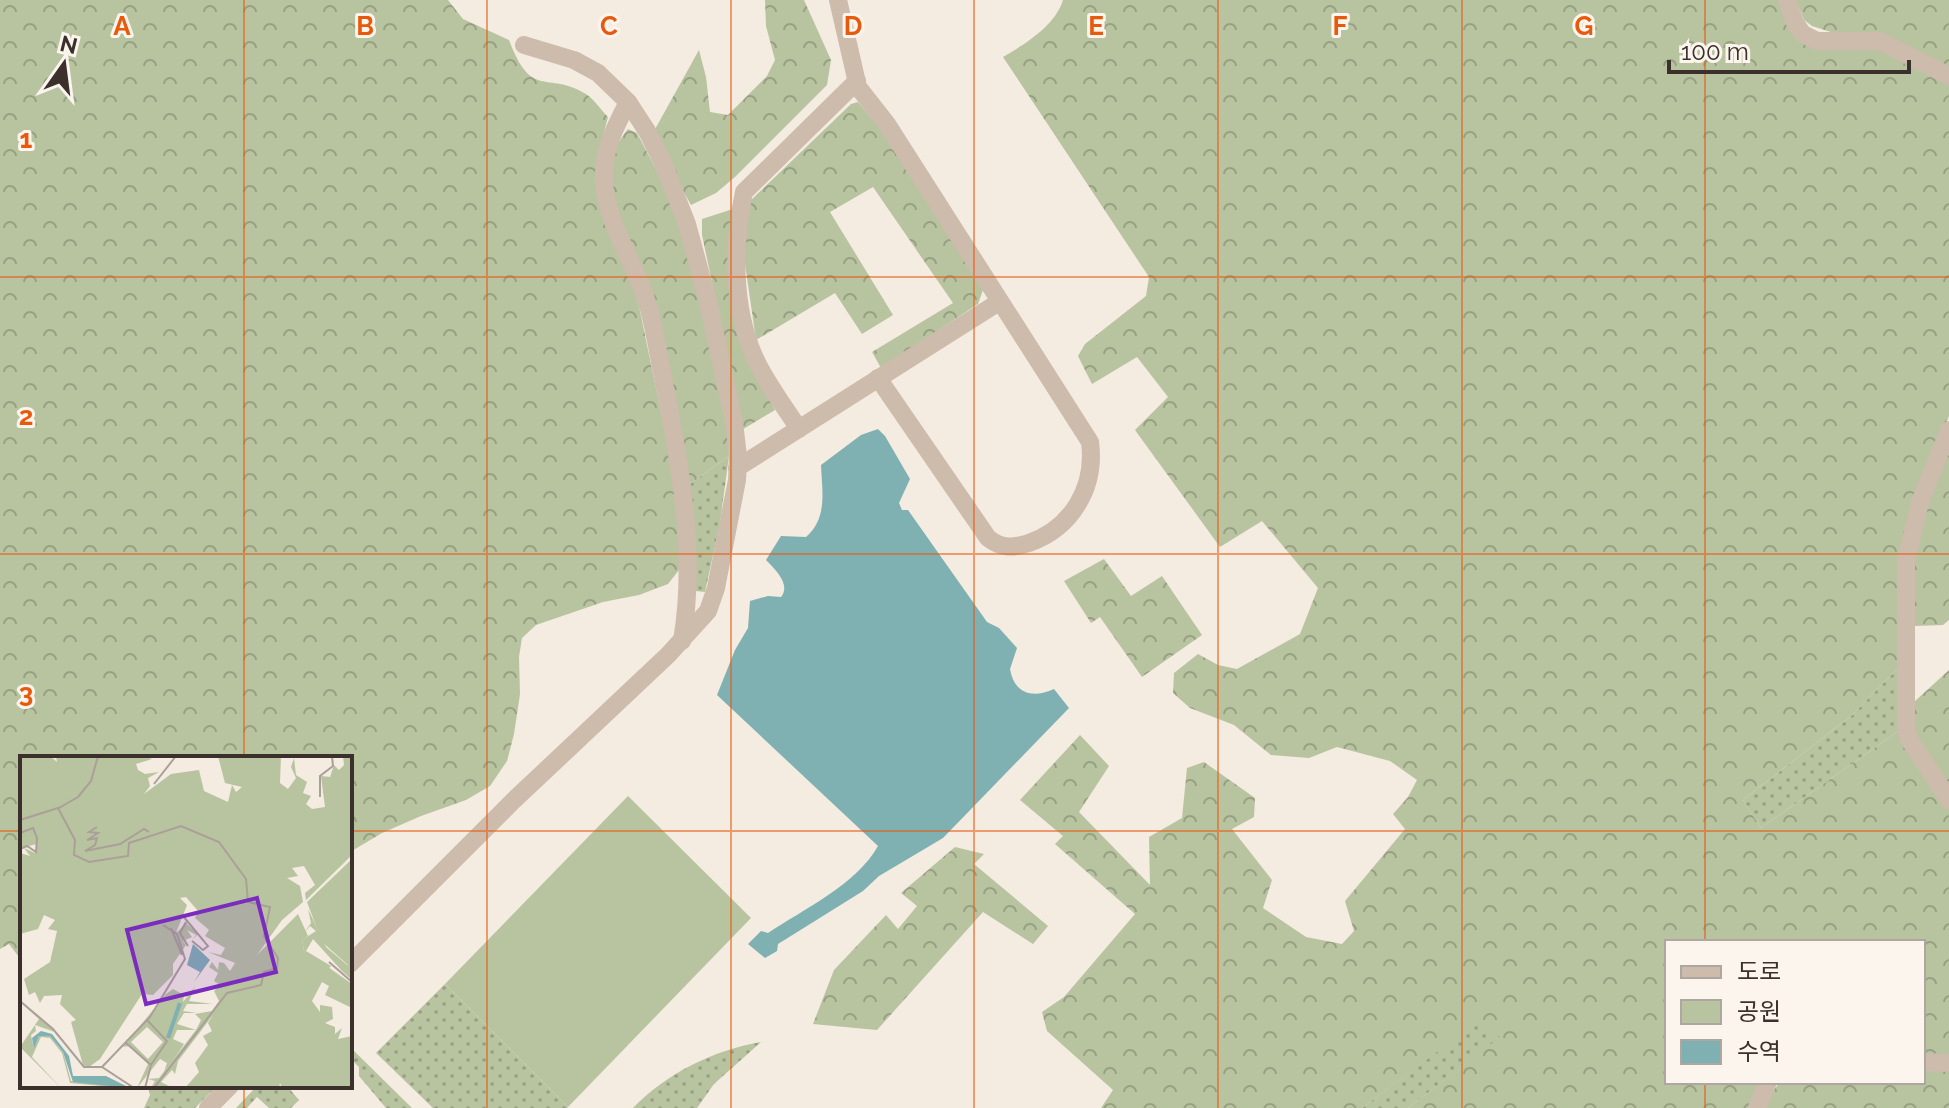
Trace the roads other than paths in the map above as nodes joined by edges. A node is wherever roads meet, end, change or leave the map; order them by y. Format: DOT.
graph roads {
  1 [pos="838,0"];
  2 [pos="1787,0"];
  3 [pos="524,45"];
  4 [pos="1949,76"];
  5 [pos="857,81"];
  6 [pos="628,102"];
  7 [pos="999,302"];
  8 [pos="878,378"];
  9 [pos="799,429"];
  10 [pos="1949,430"];
  11 [pos="737,468"];
  12 [pos="682,641"];
  13 [pos="1949,800"];
  14 [pos="352,962"];
  15 [pos="1925,1062"];
  16 [pos="1949,1063"];
  17 [pos="1767,1084"];
  18 [pos="228,1088"];
  19 [pos="208,1108"];
  20 [pos="1757,1108"];
  1 -- 5 [label="street"];
  2 -- 4 [label="street"];
  3 -- 6 [label="street"];
  5 -- 7 [label="street"];
  5 -- 9 [label="street"];
  6 -- 11 [label="street"];
  6 -- 12 [label="street"];
  7 -- 8 [label="street"];
  7 -- 8 [label="street"];
  8 -- 9 [label="street"];
  9 -- 11 [label="street"];
  10 -- 13 [label="street"];
  11 -- 12 [label="street"];
  12 -- 14 [label="street"];
  15 -- 16 [label="street"];
  17 -- 20 [label="street"];
  18 -- 19 [label="street"];
}
